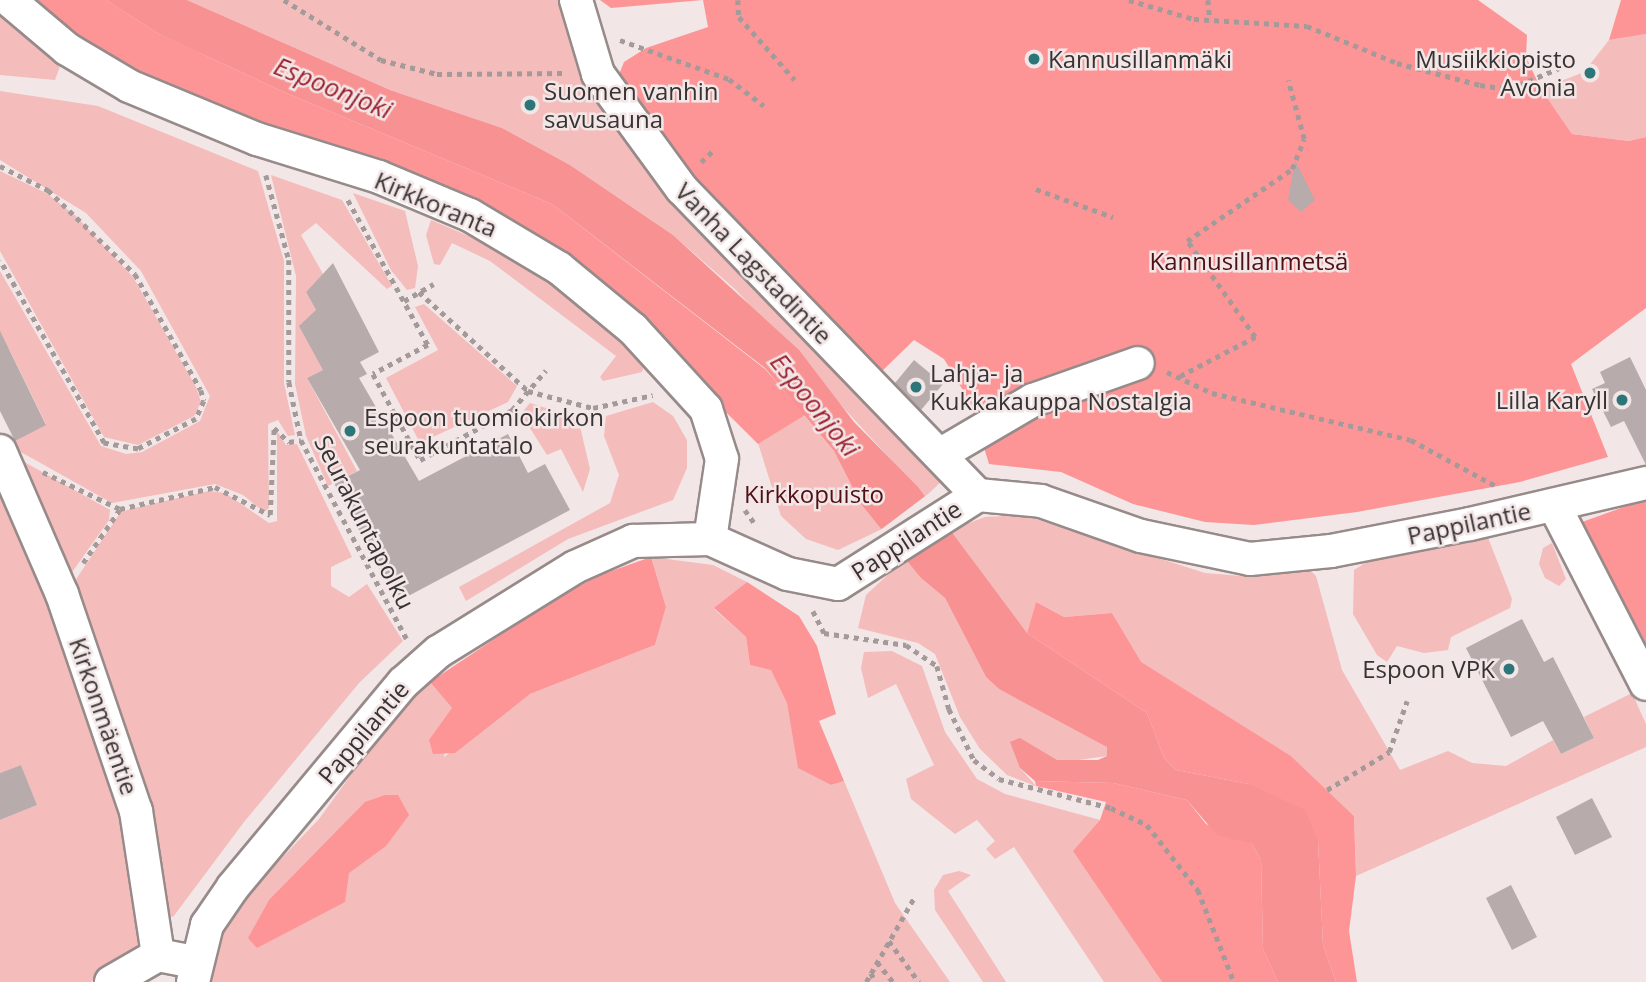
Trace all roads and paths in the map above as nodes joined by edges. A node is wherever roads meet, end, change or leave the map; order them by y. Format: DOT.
graph roads {
  1 [pos="9,0"];
  2 [pos="284,0"];
  3 [pos="576,0"];
  4 [pos="737,0"];
  5 [pos="1129,0"];
  6 [pos="1208,0"];
  7 [pos="1210,20"];
  8 [pos="614,37"];
  9 [pos="1559,68"];
  10 [pos="598,74"];
  11 [pos="795,80"];
  12 [pos="1288,80"];
  13 [pos="764,106"];
  14 [pos="0,166"];
  15 [pos="275,171"];
  16 [pos="1036,189"];
  17 [pos="345,195"];
  18 [pos="1114,217"];
  19 [pos="0,261"];
  20 [pos="433,284"];
  21 [pos="419,292"];
  22 [pos="404,301"];
  23 [pos="1138,363"];
  24 [pos="546,370"];
  25 [pos="1180,376"];
  26 [pos="528,391"];
  27 [pos="661,392"];
  28 [pos="301,440"];
  29 [pos="0,451"];
  30 [pos="941,454"];
  31 [pos="34,467"];
  32 [pos="1646,483"];
  33 [pos="1509,494"];
  34 [pos="969,499"];
  35 [pos="1554,505"];
  36 [pos="120,509"];
  37 [pos="710,539"];
  38 [pos="62,594"];
  39 [pos="824,633"];
  40 [pos="410,643"];
  41 [pos="1646,684"];
  42 [pos="1407,701"];
  43 [pos="1327,790"];
  44 [pos="915,896"];
  45 [pos="889,941"];
  46 [pos="158,955"];
  47 [pos="877,962"];
  48 [pos="194,972"];
  49 [pos="871,972"];
  50 [pos="111,982"];
  51 [pos="866,982"];
  52 [pos="876,982"];
  53 [pos="893,982"];
  54 [pos="919,982"];
  55 [pos="1234,982"];
  1 -- 37 [label="street, Kirkkoranta"];
  2 -- 10 [label="path"];
  3 -- 10 [label="street, Vanha Lagstadintie"];
  4 -- 11 [label="path"];
  5 -- 7 [label="path"];
  6 -- 7 [label="path"];
  7 -- 9 [label="path"];
  8 -- 13 [label="path"];
  10 -- 30 [label="street, Vanha Lagstadintie"];
  12 -- 25 [label="path"];
  14 -- 19 [label="path"];
  15 -- 28 [label="path, Seurakuntapolku"];
  16 -- 18 [label="path"];
  17 -- 22 [label="path"];
  20 -- 21 [label="path"];
  21 -- 22 [label="path"];
  21 -- 26 [label="path"];
  22 -- 26 [label="path"];
  23 -- 25 [label="path"];
  23 -- 30 [label="street"];
  24 -- 26 [label="path"];
  25 -- 33 [label="path"];
  26 -- 27 [label="path"];
  28 -- 36 [label="path"];
  28 -- 40 [label="path, Seurakuntapolku"];
  29 -- 38 [label="street, Kirkonmäentie"];
  30 -- 34 [label="street, Vanha Lagstadintie"];
  31 -- 36 [label="path"];
  32 -- 35 [label="street, Pappilantie"];
  34 -- 35 [label="street, Pappilantie"];
  34 -- 37 [label="street, Pappilantie"];
  35 -- 41 [label="street"];
  36 -- 38 [label="path"];
  37 -- 48 [label="street, Pappilantie"];
  38 -- 46 [label="street, Kirkonmäentie"];
  39 -- 55 [label="path"];
  42 -- 43 [label="path"];
  44 -- 45 [label="path"];
  45 -- 47 [label="path"];
  45 -- 54 [label="path"];
  46 -- 48 [label="street"];
  46 -- 50 [label="street"];
  47 -- 49 [label="path"];
  47 -- 53 [label="path"];
  49 -- 51 [label="path"];
  49 -- 52 [label="path"];
}
